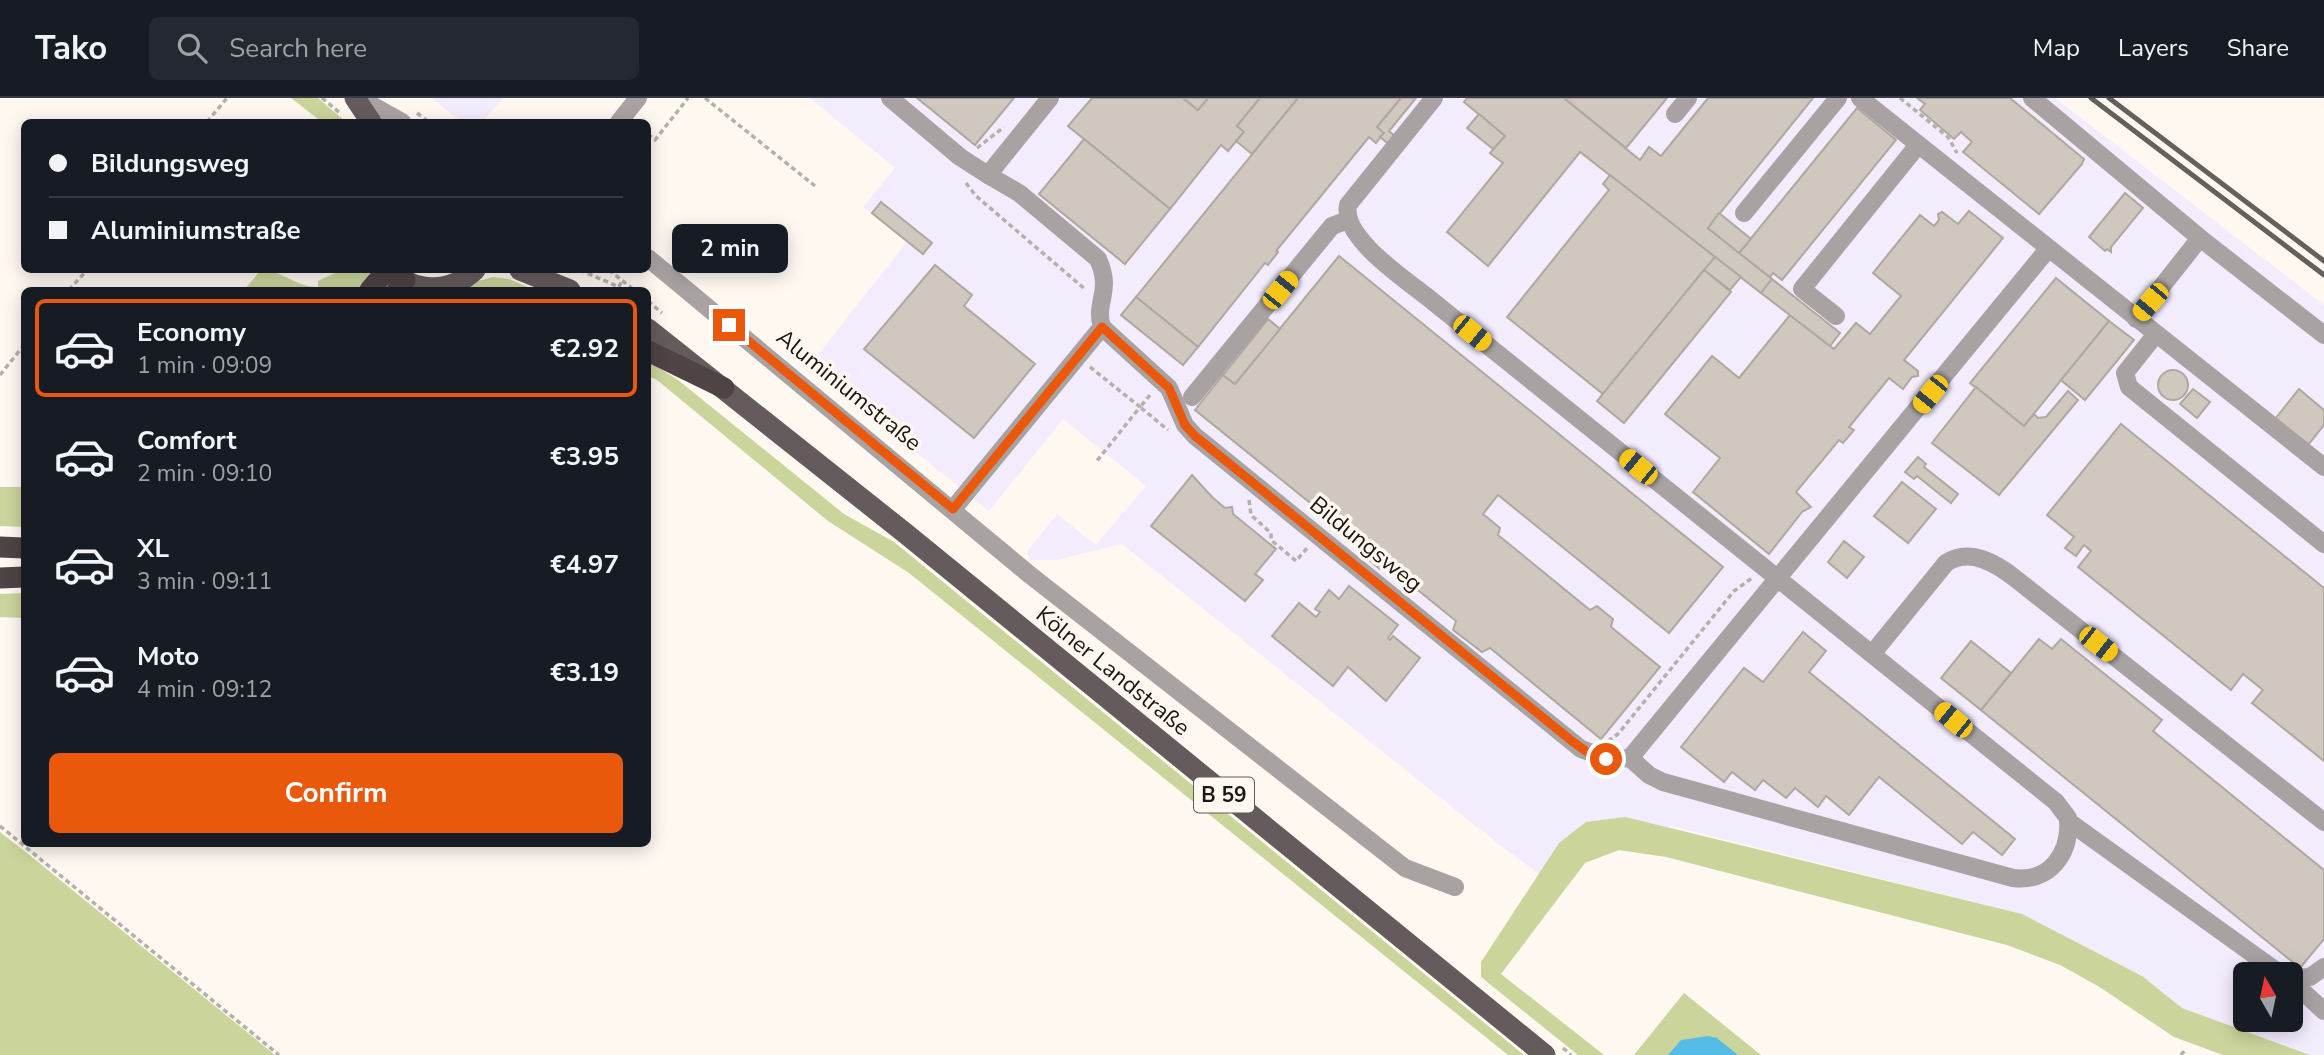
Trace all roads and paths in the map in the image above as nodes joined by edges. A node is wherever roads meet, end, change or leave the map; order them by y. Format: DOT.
graph roads {
  1 [pos="228,98"];
  2 [pos="322,98"];
  3 [pos="357,98"];
  4 [pos="638,98"];
  5 [pos="688,98"];
  6 [pos="705,98"];
  7 [pos="890,98"];
  8 [pos="1051,98"];
  9 [pos="1434,98"];
  10 [pos="1688,98"];
  11 [pos="1838,98"];
  12 [pos="1860,98"];
  13 [pos="2032,98"];
  14 [pos="1675,114"];
  15 [pos="210,119"];
  16 [pos="346,119"];
  17 [pos="369,119"];
  18 [pos="396,119"];
  19 [pos="621,119"];
  20 [pos="651,137"];
  21 [pos="1918,145"];
  22 [pos="988,175"];
  23 [pos="961,176"];
  24 [pos="815,186"];
  25 [pos="1744,213"];
  26 [pos="1348,220"];
  27 [pos="2200,238"];
  28 [pos="2048,249"];
  29 [pos="651,260"];
  30 [pos="84,273"];
  31 [pos="471,273"];
  32 [pos="528,273"];
  33 [pos="587,273"];
  34 [pos="613,273"];
  35 [pos="395,278"];
  36 [pos="622,280"];
  37 [pos="72,287"];
  38 [pos="376,287"];
  39 [pos="423,287"];
  40 [pos="423,287"];
  41 [pos="441,287"];
  42 [pos="441,287"];
  43 [pos="562,287"];
  44 [pos="619,287"];
  45 [pos="619,287"];
  46 [pos="630,287"];
  47 [pos="1102,303"];
  48 [pos="1836,316"];
  49 [pos="2136,318"];
  50 [pos="1102,327"];
  51 [pos="651,331"];
  52 [pos="2157,334"];
  53 [pos="2324,335"];
  54 [pos="21,349"];
  55 [pos="651,352"];
  56 [pos="1079,358"];
  57 [pos="0,375"];
  58 [pos="724,388"];
  59 [pos="1192,397"];
  60 [pos="1096,462"];
  61 [pos="2324,467"];
  62 [pos="953,509"];
  63 [pos="2324,544"];
  64 [pos="0,547"];
  65 [pos="21,548"];
  66 [pos="21,577"];
  67 [pos="0,578"];
  68 [pos="1779,580"];
  69 [pos="1872,654"];
  70 [pos="1630,758"];
  71 [pos="2068,821"];
  72 [pos="2324,822"];
  73 [pos="0,827"];
  74 [pos="21,844"];
  75 [pos="24,847"];
  76 [pos="1455,887"];
  77 [pos="2264,962"];
  78 [pos="2324,967"];
  79 [pos="2303,978"];
  80 [pos="2303,991"];
  81 [pos="2324,1011"];
  82 [pos="2185,1049"];
  83 [pos="279,1055"];
  84 [pos="1545,1055"];
  85 [pos="2181,1055"];
  1 -- 15 [label="path"];
  2 -- 16 [label="path"];
  3 -- 17 [label="main road"];
  3 -- 18 [label="lane"];
  4 -- 19 [label="lane"];
  5 -- 20 [label="path"];
  6 -- 24 [label="path"];
  7 -- 22 [label="lane"];
  8 -- 22 [label="lane"];
  9 -- 26 [label="lane"];
  10 -- 14 [label="lane"];
  11 -- 25 [label="lane"];
  12 -- 21 [label="lane"];
  13 -- 27 [label="lane"];
  21 -- 28 [label="lane"];
  21 -- 48 [label="lane"];
  22 -- 47 [label="lane"];
  23 -- 47 [label="path"];
  26 -- 59 [label="lane"];
  26 -- 68 [label="lane"];
  27 -- 49 [label="lane"];
  27 -- 53 [label="lane"];
  28 -- 49 [label="lane"];
  28 -- 68 [label="lane"];
  29 -- 62 [label="lane, Aluminiumstraße"];
  30 -- 37 [label="path"];
  31 -- 42 [label="main road"];
  32 -- 43 [label="main road"];
  33 -- 44 [label="path"];
  34 -- 36 [label="path"];
  35 -- 38 [label="highway"];
  35 -- 39 [label="main road"];
  36 -- 45 [label="path"];
  36 -- 46 [label="path"];
  40 -- 41 [label="main road"];
  47 -- 50 [label="lane"];
  49 -- 52 [label="lane"];
  50 -- 56 [label="lane"];
  50 -- 70 [label="lane, Bildungsweg"];
  51 -- 58 [label="main road, Kölner Landstraße / B 59"];
  52 -- 61 [label="lane"];
  52 -- 63 [label="lane"];
  54 -- 57 [label="path"];
  55 -- 58 [label="highway"];
  56 -- 60 [label="path"];
  56 -- 62 [label="lane"];
  58 -- 84 [label="main road, Kölner Landstraße / B 59"];
  62 -- 76 [label="lane, Aluminiumstraße"];
  64 -- 65 [label="highway"];
  66 -- 67 [label="highway"];
  68 -- 69 [label="lane"];
  68 -- 70 [label="lane"];
  69 -- 71 [label="lane"];
  69 -- 72 [label="lane"];
  70 -- 71 [label="lane"];
  71 -- 77 [label="lane"];
  73 -- 74 [label="path"];
  75 -- 83 [label="path"];
  78 -- 79 [label="lane"];
  80 -- 81 [label="lane"];
  82 -- 85 [label="path"];
}
